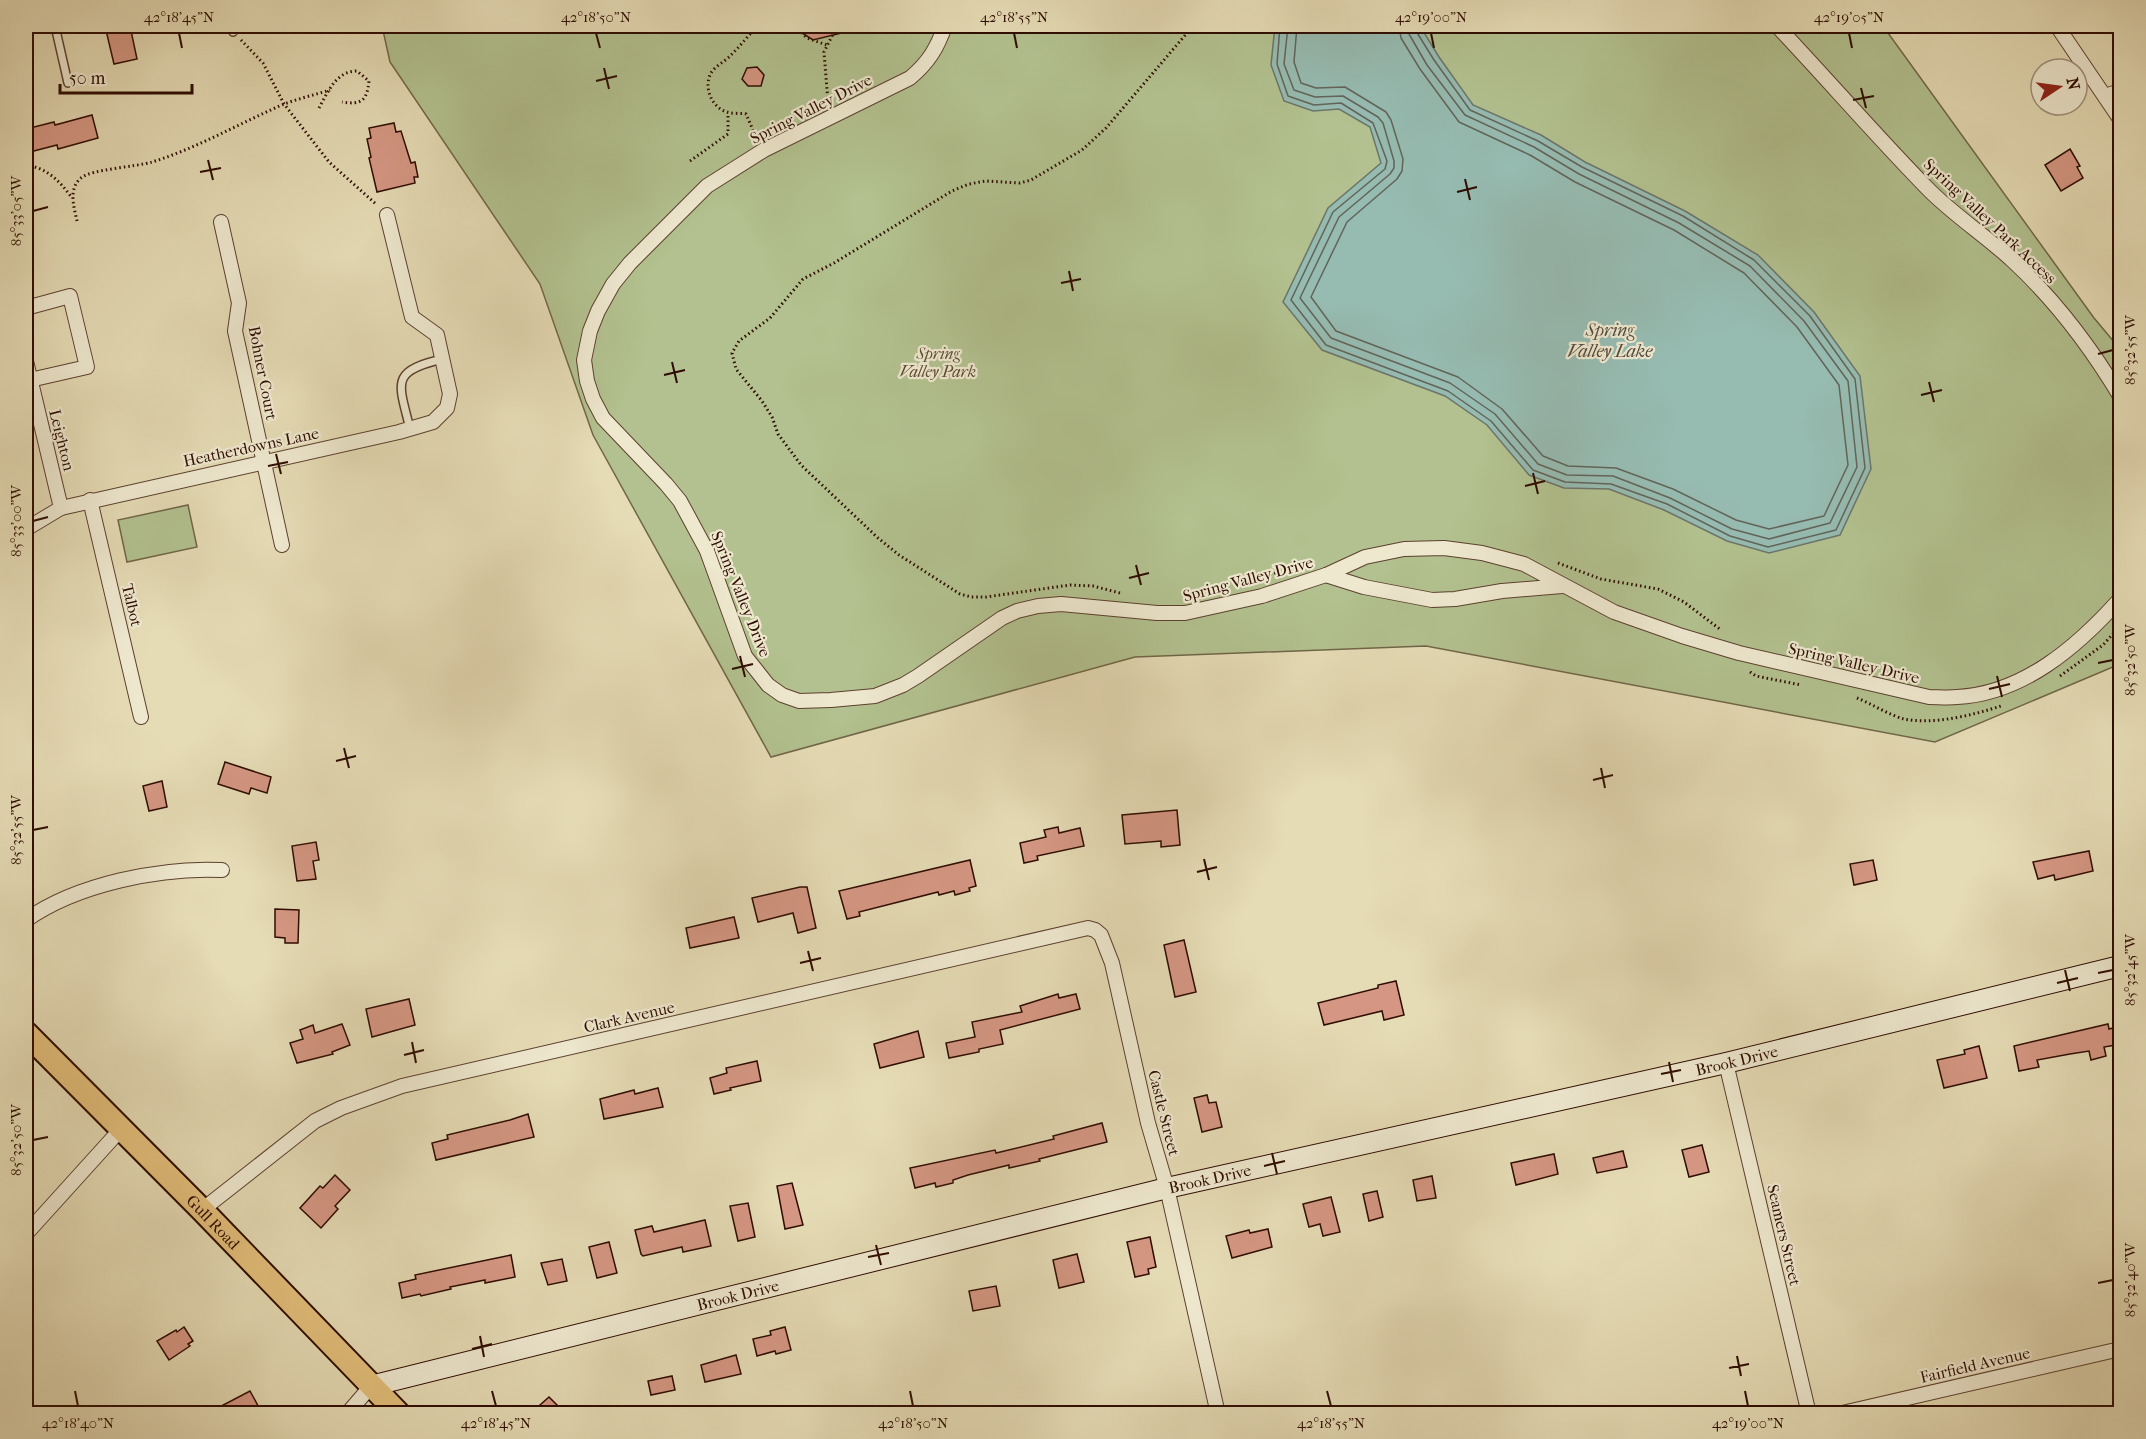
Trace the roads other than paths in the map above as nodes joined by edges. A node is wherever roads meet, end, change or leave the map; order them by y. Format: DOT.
graph roads {
  1 [pos="55,26"];
  2 [pos="945,26"];
  3 [pos="1777,26"];
  4 [pos="2057,26"];
  5 [pos="68,83"];
  6 [pos="2121,91"];
  7 [pos="2105,96"];
  8 [pos="2121,119"];
  9 [pos="387,215"];
  10 [pos="220,222"];
  11 [pos="26,308"];
  12 [pos="26,361"];
  13 [pos="444,365"];
  14 [pos="30,380"];
  15 [pos="2121,396"];
  16 [pos="410,429"];
  17 [pos="264,461"];
  18 [pos="90,500"];
  19 [pos="61,508"];
  20 [pos="26,529"];
  21 [pos="282,545"];
  22 [pos="1326,575"];
  23 [pos="1562,586"];
  24 [pos="2121,599"];
  25 [pos="141,717"];
  26 [pos="222,870"];
  27 [pos="26,920"];
  28 [pos="1095,930"];
  29 [pos="2121,966"];
  30 [pos="26,1033"];
  31 [pos="1726,1063"];
  32 [pos="121,1129"];
  33 [pos="1167,1188"];
  34 [pos="202,1210"];
  35 [pos="26,1234"];
  36 [pos="2121,1349"];
  37 [pos="371,1386"];
  38 [pos="347,1413"];
  39 [pos="399,1413"];
  40 [pos="1218,1413"];
  41 [pos="1809,1413"];
  42 [pos="1838,1413"];
  1 -- 5 [label="lane"];
  2 -- 22 [label="street, Spring Valley Drive"];
  3 -- 15 [label="street, Spring Valley Park Access"];
  4 -- 7 [label="street"];
  6 -- 7 [label="street"];
  7 -- 8 [label="street"];
  9 -- 13 [label="street, Heatherdowns Lane"];
  10 -- 17 [label="street, Bohner Court"];
  11 -- 14 [label="street"];
  12 -- 14 [label="street, Leighton"];
  13 -- 16 [label="street, Heatherdowns Lane"];
  13 -- 16 [label="lane"];
  14 -- 19 [label="street, Leighton"];
  16 -- 17 [label="street, Heatherdowns Lane"];
  17 -- 18 [label="street, Heatherdowns Lane"];
  17 -- 21 [label="street, Bohner Court"];
  18 -- 19 [label="street, Heatherdowns Lane"];
  18 -- 25 [label="street, Talbot"];
  19 -- 20 [label="street, Heatherdowns Lane"];
  22 -- 23 [label="street, Spring Valley Drive"];
  22 -- 23 [label="street, Spring Valley Drive"];
  23 -- 24 [label="street, Spring Valley Drive"];
  26 -- 27 [label="street"];
  28 -- 33 [label="street, Castle Street"];
  28 -- 34 [label="street, Clark Avenue"];
  29 -- 31 [label="street, Brook Drive"];
  30 -- 32 [label="main road, Gull Road"];
  31 -- 33 [label="street, Brook Drive"];
  31 -- 41 [label="street, Seamers Street"];
  32 -- 34 [label="main road, Gull Road"];
  32 -- 35 [label="street"];
  33 -- 37 [label="street, Brook Drive"];
  33 -- 40 [label="street, Castle Street"];
  34 -- 37 [label="main road, Gull Road"];
  36 -- 42 [label="street, Fairfield Avenue"];
  37 -- 38 [label="street"];
  37 -- 39 [label="main road, Gull Road"];
}
